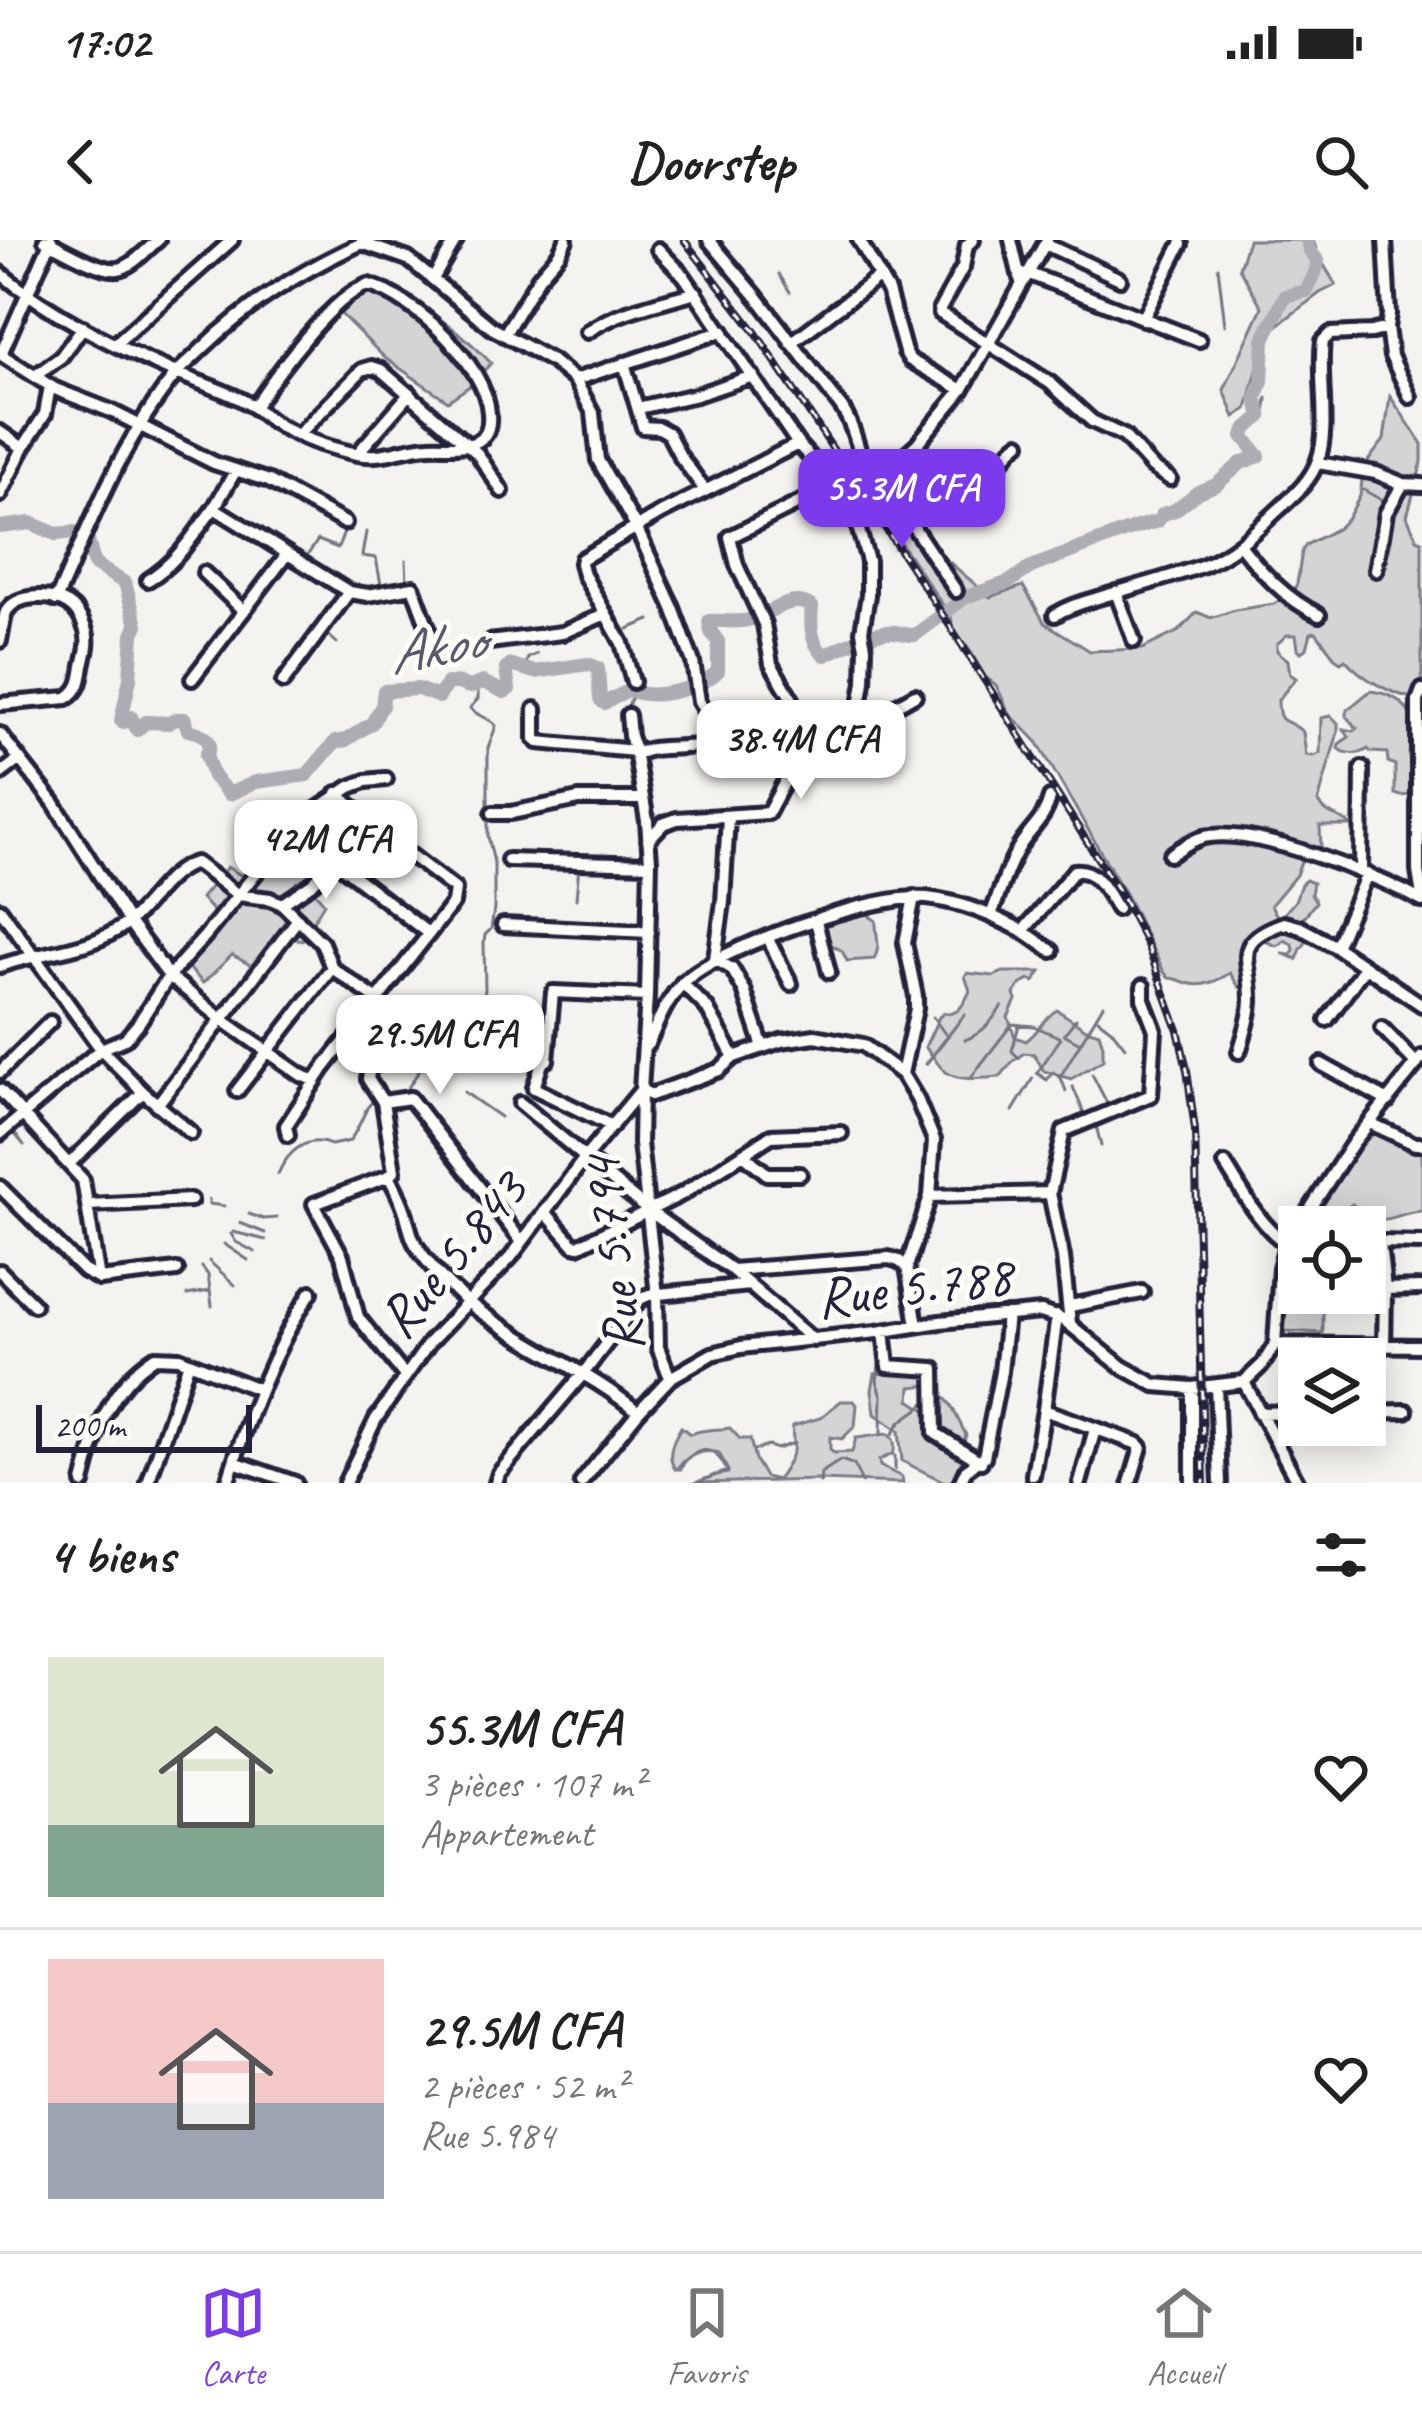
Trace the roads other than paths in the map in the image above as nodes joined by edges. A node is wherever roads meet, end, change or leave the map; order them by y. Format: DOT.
graph roads {
  1 [pos="158,240"];
  2 [pos="232,240"];
  3 [pos="456,240"];
  4 [pos="566,240"];
  5 [pos="709,240"];
  6 [pos="860,240"];
  7 [pos="973,240"];
  8 [pos="1011,240"];
  9 [pos="1384,240"];
  10 [pos="48,241"];
  11 [pos="364,241"];
  12 [pos="1046,242"];
  13 [pos="1181,244"];
  14 [pos="658,249"];
  15 [pos="0,273"];
  16 [pos="880,276"];
  17 [pos="1024,277"];
  18 [pos="433,279"];
  19 [pos="1120,279"];
  20 [pos="696,292"];
  21 [pos="27,296"];
  22 [pos="1143,319"];
  23 [pos="83,327"];
  24 [pos="1387,328"];
  25 [pos="723,331"];
  26 [pos="587,332"];
  27 [pos="503,335"];
  28 [pos="1198,340"];
  29 [pos="115,344"];
  30 [pos="791,344"];
  31 [pos="988,345"];
  32 [pos="1,354"];
  33 [pos="624,363"];
  34 [pos="176,374"];
  35 [pos="35,376"];
  36 [pos="753,376"];
  37 [pos="574,380"];
  38 [pos="50,386"];
  39 [pos="962,390"];
  40 [pos="410,393"];
  41 [pos="1410,397"];
  42 [pos="254,406"];
  43 [pos="638,409"];
  44 [pos="140,425"];
  45 [pos="0,432"];
  46 [pos="298,434"];
  47 [pos="1019,442"];
  48 [pos="798,443"];
  49 [pos="468,445"];
  50 [pos="23,448"];
  51 [pos="358,454"];
  52 [pos="1318,463"];
  53 [pos="236,470"];
  54 [pos="1170,479"];
  55 [pos="837,484"];
  56 [pos="1402,484"];
  57 [pos="1422,485"];
  58 [pos="870,489"];
  59 [pos="705,490"];
  60 [pos="502,491"];
  61 [pos="0,495"];
  62 [pos="851,503"];
  63 [pos="214,508"];
  64 [pos="893,509"];
  65 [pos="345,523"];
  66 [pos="636,527"];
  67 [pos="1241,546"];
  68 [pos="287,554"];
  69 [pos="1376,570"];
  70 [pos="204,573"];
  71 [pos="148,580"];
  72 [pos="956,591"];
  73 [pos="349,592"];
  74 [pos="1116,592"];
  75 [pos="56,600"];
  76 [pos="244,611"];
  77 [pos="606,614"];
  78 [pos="1055,615"];
  79 [pos="1319,615"];
  80 [pos="0,641"];
  81 [pos="1134,641"];
  82 [pos="489,642"];
  83 [pos="436,650"];
  84 [pos="192,679"];
  85 [pos="283,682"];
  86 [pos="633,682"];
  87 [pos="1422,690"];
  88 [pos="915,695"];
  89 [pos="0,704"];
  90 [pos="535,709"];
  91 [pos="628,715"];
  92 [pos="856,729"];
  93 [pos="0,734"];
  94 [pos="818,749"];
  95 [pos="635,753"];
  96 [pos="20,759"];
  97 [pos="1362,768"];
  98 [pos="0,774"];
  99 [pos="386,779"];
  100 [pos="337,793"];
  101 [pos="1050,798"];
  102 [pos="643,799"];
  103 [pos="493,813"];
  104 [pos="728,818"];
  105 [pos="295,830"];
  106 [pos="648,840"];
  107 [pos="1169,855"];
  108 [pos="334,860"];
  109 [pos="508,860"];
  110 [pos="650,864"];
  111 [pos="1364,872"];
  112 [pos="238,895"];
  113 [pos="914,897"];
  114 [pos="1422,898"];
  115 [pos="282,904"];
  116 [pos="0,909"];
  117 [pos="1117,909"];
  118 [pos="991,915"];
  119 [pos="298,919"];
  120 [pos="816,921"];
  121 [pos="129,922"];
  122 [pos="503,925"];
  123 [pos="1023,931"];
  124 [pos="649,932"];
  125 [pos="429,934"];
  126 [pos="766,938"];
  127 [pos="1336,947"];
  128 [pos="1052,951"];
  129 [pos="36,958"];
  130 [pos="715,959"];
  131 [pos="0,966"];
  132 [pos="1365,967"];
  133 [pos="332,968"];
  134 [pos="829,972"];
  135 [pos="169,976"];
  136 [pos="682,983"];
  137 [pos="791,984"];
  138 [pos="1143,986"];
  139 [pos="647,996"];
  140 [pos="379,1001"];
  141 [pos="1422,1005"];
  142 [pos="1327,1020"];
  143 [pos="224,1021"];
  144 [pos="50,1022"];
  145 [pos="1382,1028"];
  146 [pos="763,1047"];
  147 [pos="101,1049"];
  148 [pos="268,1052"];
  149 [pos="644,1052"];
  150 [pos="1239,1052"];
  151 [pos="734,1057"];
  152 [pos="1419,1061"];
  153 [pos="1322,1064"];
  154 [pos="0,1072"];
  155 [pos="902,1073"];
  156 [pos="315,1081"];
  157 [pos="0,1090"];
  158 [pos="237,1090"];
  159 [pos="640,1090"];
  160 [pos="142,1092"];
  161 [pos="1388,1101"];
  162 [pos="383,1102"];
  163 [pos="520,1103"];
  164 [pos="157,1105"];
  165 [pos="22,1113"];
  166 [pos="1370,1123"];
  167 [pos="612,1126"];
  168 [pos="191,1133"];
  169 [pos="842,1133"];
  170 [pos="0,1134"];
  171 [pos="288,1135"];
  172 [pos="1422,1144"];
  173 [pos="743,1154"];
  174 [pos="584,1159"];
  175 [pos="70,1163"];
  176 [pos="1225,1164"];
  177 [pos="800,1174"];
  178 [pos="389,1176"];
  179 [pos="0,1187"];
  180 [pos="1050,1193"];
  181 [pos="930,1196"];
  182 [pos="191,1200"];
  183 [pos="88,1204"];
  184 [pos="1315,1206"];
  185 [pos="649,1211"];
  186 [pos="545,1212"];
  187 [pos="1278,1238"];
  188 [pos="522,1242"];
  189 [pos="1386,1242"];
  190 [pos="1422,1243"];
  191 [pos="908,1268"];
  192 [pos="177,1270"];
  193 [pos="732,1270"];
  194 [pos="0,1271"];
  195 [pos="99,1280"];
  196 [pos="750,1286"];
  197 [pos="1422,1288"];
  198 [pos="1386,1289"];
  199 [pos="310,1292"];
  200 [pos="1142,1292"];
  201 [pos="657,1294"];
  202 [pos="1278,1299"];
  203 [pos="466,1303"];
  204 [pos="34,1305"];
  205 [pos="1070,1306"];
  206 [pos="1007,1315"];
  207 [pos="1057,1316"];
  208 [pos="1070,1323"];
  209 [pos="917,1325"];
  210 [pos="884,1331"];
  211 [pos="813,1340"];
  212 [pos="1275,1346"];
  213 [pos="1278,1346"];
  214 [pos="1422,1346"];
  215 [pos="1386,1347"];
  216 [pos="189,1362"];
  217 [pos="584,1374"];
  218 [pos="405,1376"];
  219 [pos="670,1378"];
  220 [pos="1244,1382"];
  221 [pos="1216,1386"];
  222 [pos="1192,1388"];
  223 [pos="260,1390"];
  224 [pos="1044,1410"];
  225 [pos="638,1412"];
  226 [pos="1386,1412"];
  227 [pos="1406,1412"];
  228 [pos="1258,1413"];
  229 [pos="1278,1413"];
  230 [pos="1094,1429"];
  231 [pos="234,1462"];
  232 [pos="981,1462"];
  233 [pos="1033,1475"];
  234 [pos="83,1483"];
  235 [pos="148,1483"];
  236 [pos="226,1483"];
  237 [pos="295,1483"];
  238 [pos="345,1483"];
  239 [pos="496,1483"];
  240 [pos="581,1483"];
  241 [pos="960,1483"];
  242 [pos="1080,1483"];
  243 [pos="1130,1483"];
  244 [pos="1192,1483"];
  245 [pos="1220,1483"];
  246 [pos="1298,1483"];
  1 -- 10 [label="street"];
  2 -- 29 [label="street"];
  3 -- 18 [label="street"];
  4 -- 27 [label="street"];
  5 -- 30 [label="street"];
  6 -- 16 [label="street"];
  7 -- 31 [label="street"];
  8 -- 17 [label="street"];
  9 -- 24 [label="street"];
  10 -- 21 [label="street"];
  11 -- 18 [label="street"];
  11 -- 34 [label="street"];
  12 -- 17 [label="street"];
  12 -- 19 [label="street"];
  13 -- 22 [label="street"];
  14 -- 20 [label="street"];
  15 -- 21 [label="street"];
  16 -- 30 [label="street"];
  16 -- 39 [label="street"];
  17 -- 22 [label="street"];
  17 -- 31 [label="street"];
  18 -- 27 [label="street"];
  20 -- 25 [label="street"];
  20 -- 26 [label="street"];
  21 -- 23 [label="street"];
  21 -- 32 [label="street"];
  22 -- 28 [label="street"];
  23 -- 29 [label="street"];
  23 -- 35 [label="street"];
  24 -- 41 [label="street"];
  24 -- 52 [label="street"];
  25 -- 33 [label="street"];
  25 -- 36 [label="street"];
  27 -- 37 [label="street"];
  29 -- 34 [label="street"];
  30 -- 58 [label="street"];
  31 -- 39 [label="street"];
  31 -- 54 [label="street"];
  32 -- 35 [label="street"];
  33 -- 37 [label="street"];
  33 -- 43 [label="street"];
  34 -- 42 [label="street"];
  34 -- 44 [label="street"];
  35 -- 38 [label="street"];
  36 -- 43 [label="street"];
  36 -- 48 [label="street"];
  37 -- 66 [label="street"];
  38 -- 44 [label="street"];
  38 -- 50 [label="street"];
  39 -- 58 [label="street"];
  40 -- 46 [label="street"];
  40 -- 49 [label="street"];
  40 -- 51 [label="street"];
  42 -- 46 [label="street"];
  42 -- 49 [label="street"];
  43 -- 59 [label="street"];
  44 -- 53 [label="street"];
  44 -- 75 [label="street"];
  45 -- 50 [label="street"];
  46 -- 51 [label="street"];
  47 -- 64 [label="street"];
  48 -- 55 [label="street"];
  48 -- 59 [label="street"];
  49 -- 51 [label="street"];
  49 -- 60 [label="street"];
  50 -- 61 [label="street"];
  52 -- 56 [label="street"];
  52 -- 67 [label="street"];
  53 -- 63 [label="street"];
  53 -- 65 [label="street"];
  55 -- 62 [label="street"];
  55 -- 94 [label="street"];
  56 -- 57 [label="street"];
  56 -- 69 [label="street"];
  58 -- 62 [label="street"];
  58 -- 64 [label="street"];
  59 -- 66 [label="street"];
  62 -- 92 [label="street"];
  63 -- 68 [label="street"];
  63 -- 71 [label="street"];
  64 -- 72 [label="street"];
  66 -- 77 [label="street"];
  66 -- 95 [label="street"];
  67 -- 74 [label="street"];
  67 -- 79 [label="street"];
  68 -- 73 [label="street"];
  68 -- 76 [label="street"];
  70 -- 76 [label="street"];
  73 -- 83 [label="street"];
  73 -- 85 [label="street"];
  74 -- 78 [label="street"];
  74 -- 81 [label="street"];
  75 -- 80 [label="street"];
  75 -- 89 [label="street"];
  76 -- 84 [label="street"];
  77 -- 82 [label="street"];
  77 -- 86 [label="street"];
  87 -- 114 [label="street"];
  88 -- 92 [label="street"];
  90 -- 95 [label="street"];
  91 -- 95 [label="street, Rue 5.794"];
  92 -- 94 [label="street"];
  93 -- 96 [label="street"];
  94 -- 104 [label="street"];
  95 -- 102 [label="street, Rue 5.794"];
  96 -- 98 [label="street"];
  96 -- 121 [label="street"];
  97 -- 111 [label="street"];
  99 -- 100 [label="street"];
  100 -- 105 [label="street"];
  100 -- 125 [label="street"];
  101 -- 118 [label="street"];
  102 -- 103 [label="street"];
  102 -- 106 [label="street, Rue 5.794"];
  104 -- 106 [label="street"];
  104 -- 130 [label="street"];
  105 -- 108 [label="street"];
  105 -- 112 [label="street"];
  106 -- 110 [label="street, Rue 5.794"];
  107 -- 111 [label="street"];
  108 -- 115 [label="street"];
  108 -- 125 [label="street"];
  109 -- 110 [label="street"];
  110 -- 124 [label="street, Rue 5.794"];
  111 -- 114 [label="street"];
  111 -- 127 [label="street"];
  112 -- 115 [label="street"];
  112 -- 121 [label="street"];
  112 -- 135 [label="street"];
  113 -- 118 [label="street"];
  113 -- 120 [label="street"];
  113 -- 155 [label="street"];
  115 -- 119 [label="street"];
  116 -- 129 [label="street"];
  117 -- 123 [label="street"];
  118 -- 123 [label="street"];
  119 -- 133 [label="street"];
  119 -- 143 [label="street"];
  120 -- 126 [label="street"];
  120 -- 134 [label="street"];
  121 -- 129 [label="street"];
  121 -- 135 [label="street"];
  122 -- 124 [label="street"];
  123 -- 128 [label="street"];
  124 -- 139 [label="street, Rue 5.794"];
  125 -- 140 [label="street"];
  126 -- 130 [label="street"];
  126 -- 137 [label="street"];
  127 -- 132 [label="street"];
  127 -- 150 [label="street"];
  129 -- 131 [label="street"];
  129 -- 147 [label="street"];
  130 -- 136 [label="street"];
  130 -- 146 [label="street"];
  132 -- 141 [label="street"];
  132 -- 142 [label="street"];
  133 -- 140 [label="street"];
  133 -- 148 [label="street"];
  135 -- 143 [label="street"];
  135 -- 147 [label="street"];
  136 -- 149 [label="street"];
  136 -- 151 [label="street"];
  138 -- 180 [label="street"];
  139 -- 149 [label="street, Rue 5.794"];
  139 -- 167 [label="street"];
  140 -- 156 [label="street"];
  140 -- 162 [label="street"];
  143 -- 148 [label="street"];
  143 -- 164 [label="street"];
  144 -- 154 [label="street"];
  145 -- 152 [label="street"];
  146 -- 151 [label="street"];
  146 -- 155 [label="street"];
  147 -- 160 [label="street"];
  147 -- 165 [label="street"];
  148 -- 156 [label="street"];
  148 -- 158 [label="street"];
  149 -- 159 [label="street, Rue 5.794"];
  151 -- 159 [label="street"];
  152 -- 161 [label="street"];
  153 -- 161 [label="street"];
  155 -- 181 [label="street"];
  156 -- 171 [label="street"];
  157 -- 165 [label="street"];
  159 -- 167 [label="street, Rue 5.843"];
  159 -- 185 [label="street, Rue 5.794"];
  160 -- 164 [label="street"];
  160 -- 175 [label="street"];
  161 -- 166 [label="street"];
  162 -- 178 [label="street"];
  162 -- 188 [label="street"];
  163 -- 174 [label="street"];
  164 -- 168 [label="street"];
  165 -- 170 [label="street"];
  165 -- 175 [label="street"];
  166 -- 172 [label="street"];
  166 -- 184 [label="street"];
  167 -- 174 [label="street, Rue 5.843"];
  169 -- 173 [label="street"];
  173 -- 177 [label="street"];
  173 -- 185 [label="street"];
  174 -- 185 [label="street"];
  174 -- 186 [label="street, Rue 5.843"];
  175 -- 183 [label="street"];
  176 -- 187 [label="street"];
  178 -- 203 [label="street"];
  178 -- 218 [label="street"];
  179 -- 195 [label="street"];
  180 -- 181 [label="street"];
  180 -- 205 [label="street"];
  181 -- 191 [label="street"];
  182 -- 183 [label="street"];
  183 -- 195 [label="street"];
  185 -- 186 [label="street"];
  185 -- 193 [label="street"];
  185 -- 201 [label="street, Rue 5.794"];
  186 -- 188 [label="street, Rue 5.843"];
  188 -- 203 [label="street, Rue 5.843"];
  189 -- 190 [label="street"];
  191 -- 193 [label="street"];
  191 -- 209 [label="street"];
  192 -- 195 [label="street"];
  193 -- 196 [label="street"];
  194 -- 204 [label="street"];
  196 -- 201 [label="street"];
  196 -- 211 [label="street"];
  197 -- 198 [label="street"];
  199 -- 223 [label="street"];
  200 -- 205 [label="street"];
  201 -- 217 [label="street"];
  201 -- 219 [label="street, Rue 5.794"];
  202 -- 212 [label="street"];
  203 -- 217 [label="street"];
  203 -- 218 [label="street, Rue 5.843"];
  205 -- 208 [label="street"];
  206 -- 207 [label="street, Rue 5.788"];
  206 -- 209 [label="street, Rue 5.788"];
  206 -- 232 [label="street"];
  207 -- 208 [label="street, Rue 5.788"];
  207 -- 224 [label="street"];
  208 -- 222 [label="street, Rue 5.788"];
  209 -- 210 [label="street, Rue 5.788"];
  210 -- 211 [label="street, Rue 5.788"];
  210 -- 232 [label="street"];
  211 -- 219 [label="street, Rue 5.788"];
  212 -- 213 [label="street"];
  212 -- 220 [label="street"];
  214 -- 215 [label="street"];
  216 -- 223 [label="street"];
  216 -- 234 [label="street"];
  216 -- 235 [label="street"];
  217 -- 225 [label="street"];
  217 -- 239 [label="street"];
  218 -- 238 [label="street, Rue 5.843"];
  219 -- 225 [label="street, Rue 5.788"];
  220 -- 221 [label="street, Rue 5.788"];
  220 -- 228 [label="street"];
  221 -- 222 [label="street, Rue 5.788"];
  221 -- 245 [label="street"];
  222 -- 244 [label="street"];
  223 -- 231 [label="street"];
  224 -- 230 [label="street"];
  224 -- 233 [label="street"];
  225 -- 240 [label="street, Rue 5.788"];
  226 -- 227 [label="street"];
  228 -- 229 [label="street"];
  228 -- 246 [label="street"];
  230 -- 242 [label="street"];
  230 -- 243 [label="street"];
  231 -- 236 [label="street"];
  231 -- 237 [label="street"];
  232 -- 241 [label="street"];
}
